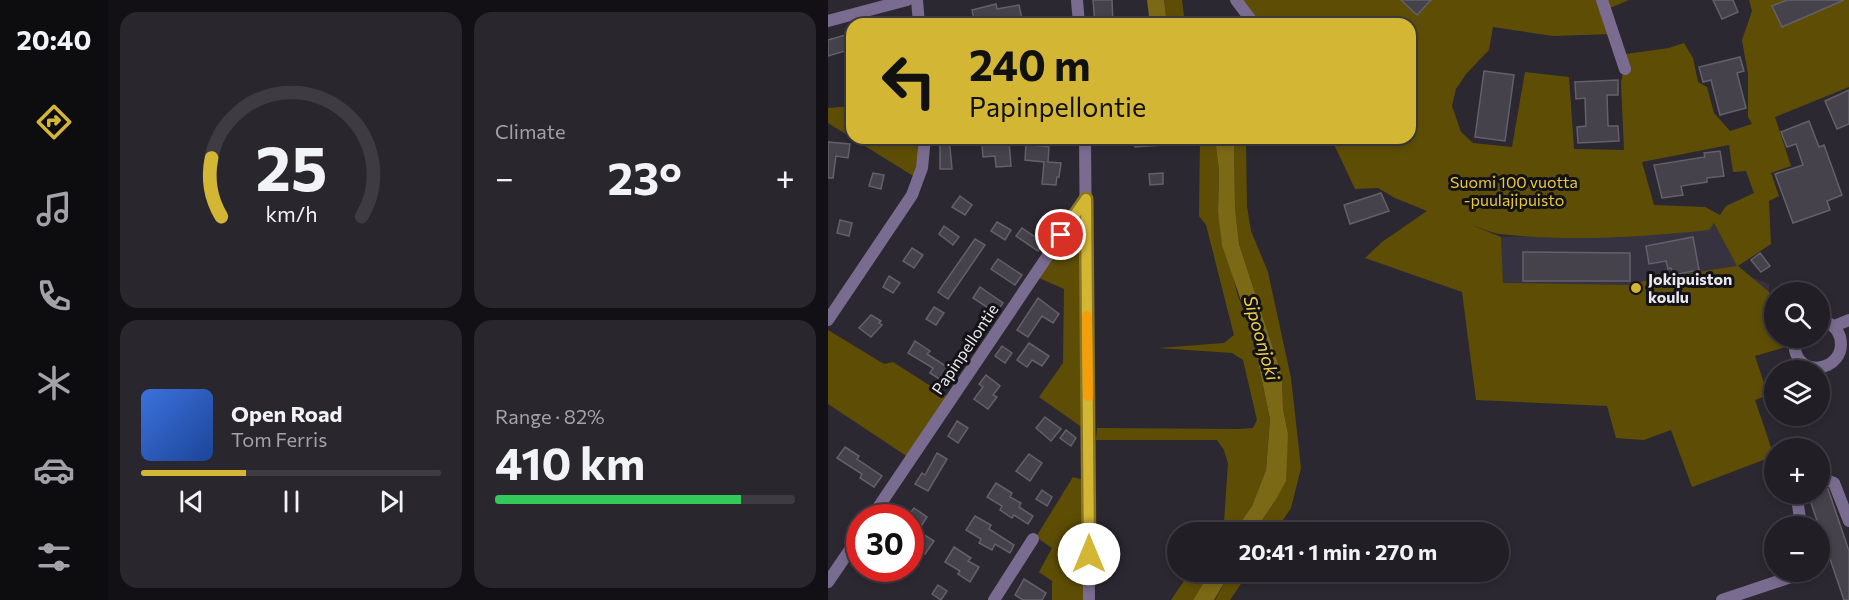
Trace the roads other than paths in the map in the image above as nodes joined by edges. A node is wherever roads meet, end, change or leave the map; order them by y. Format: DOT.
graph roads {
  1 [pos="907,0"];
  2 [pos="917,0"];
  3 [pos="1077,0"];
  4 [pos="1236,0"];
  5 [pos="1602,0"];
  6 [pos="918,18"];
  7 [pos="1078,18"];
  8 [pos="1250,18"];
  9 [pos="828,21"];
  10 [pos="1625,69"];
  11 [pos="924,144"];
  12 [pos="1085,144"];
  13 [pos="1086,199"];
  14 [pos="828,320"];
  15 [pos="1849,320"];
  16 [pos="1830,324"];
  17 [pos="1834,326"];
  18 [pos="1795,348"];
  19 [pos="1830,481"];
  20 [pos="881,504"];
  21 [pos="1849,521"];
  22 [pos="1033,539"];
  23 [pos="846,556"];
  24 [pos="828,582"];
  25 [pos="1776,582"];
  26 [pos="994,600"];
  27 [pos="1089,600"];
  28 [pos="1722,600"];
  1 -- 9 [label="street"];
  2 -- 6 [label="street"];
  3 -- 7 [label="street"];
  4 -- 8 [label="street"];
  5 -- 10 [label="street"];
  11 -- 14 [label="street"];
  12 -- 13 [label="street"];
  13 -- 20 [label="street, Papinpellontie"];
  13 -- 27 [label="street"];
  15 -- 17 [label="street"];
  16 -- 17 [label="street"];
  17 -- 18 [label="street"];
  19 -- 21 [label="street"];
  22 -- 26 [label="street"];
  23 -- 24 [label="street"];
  25 -- 28 [label="street"];
}
